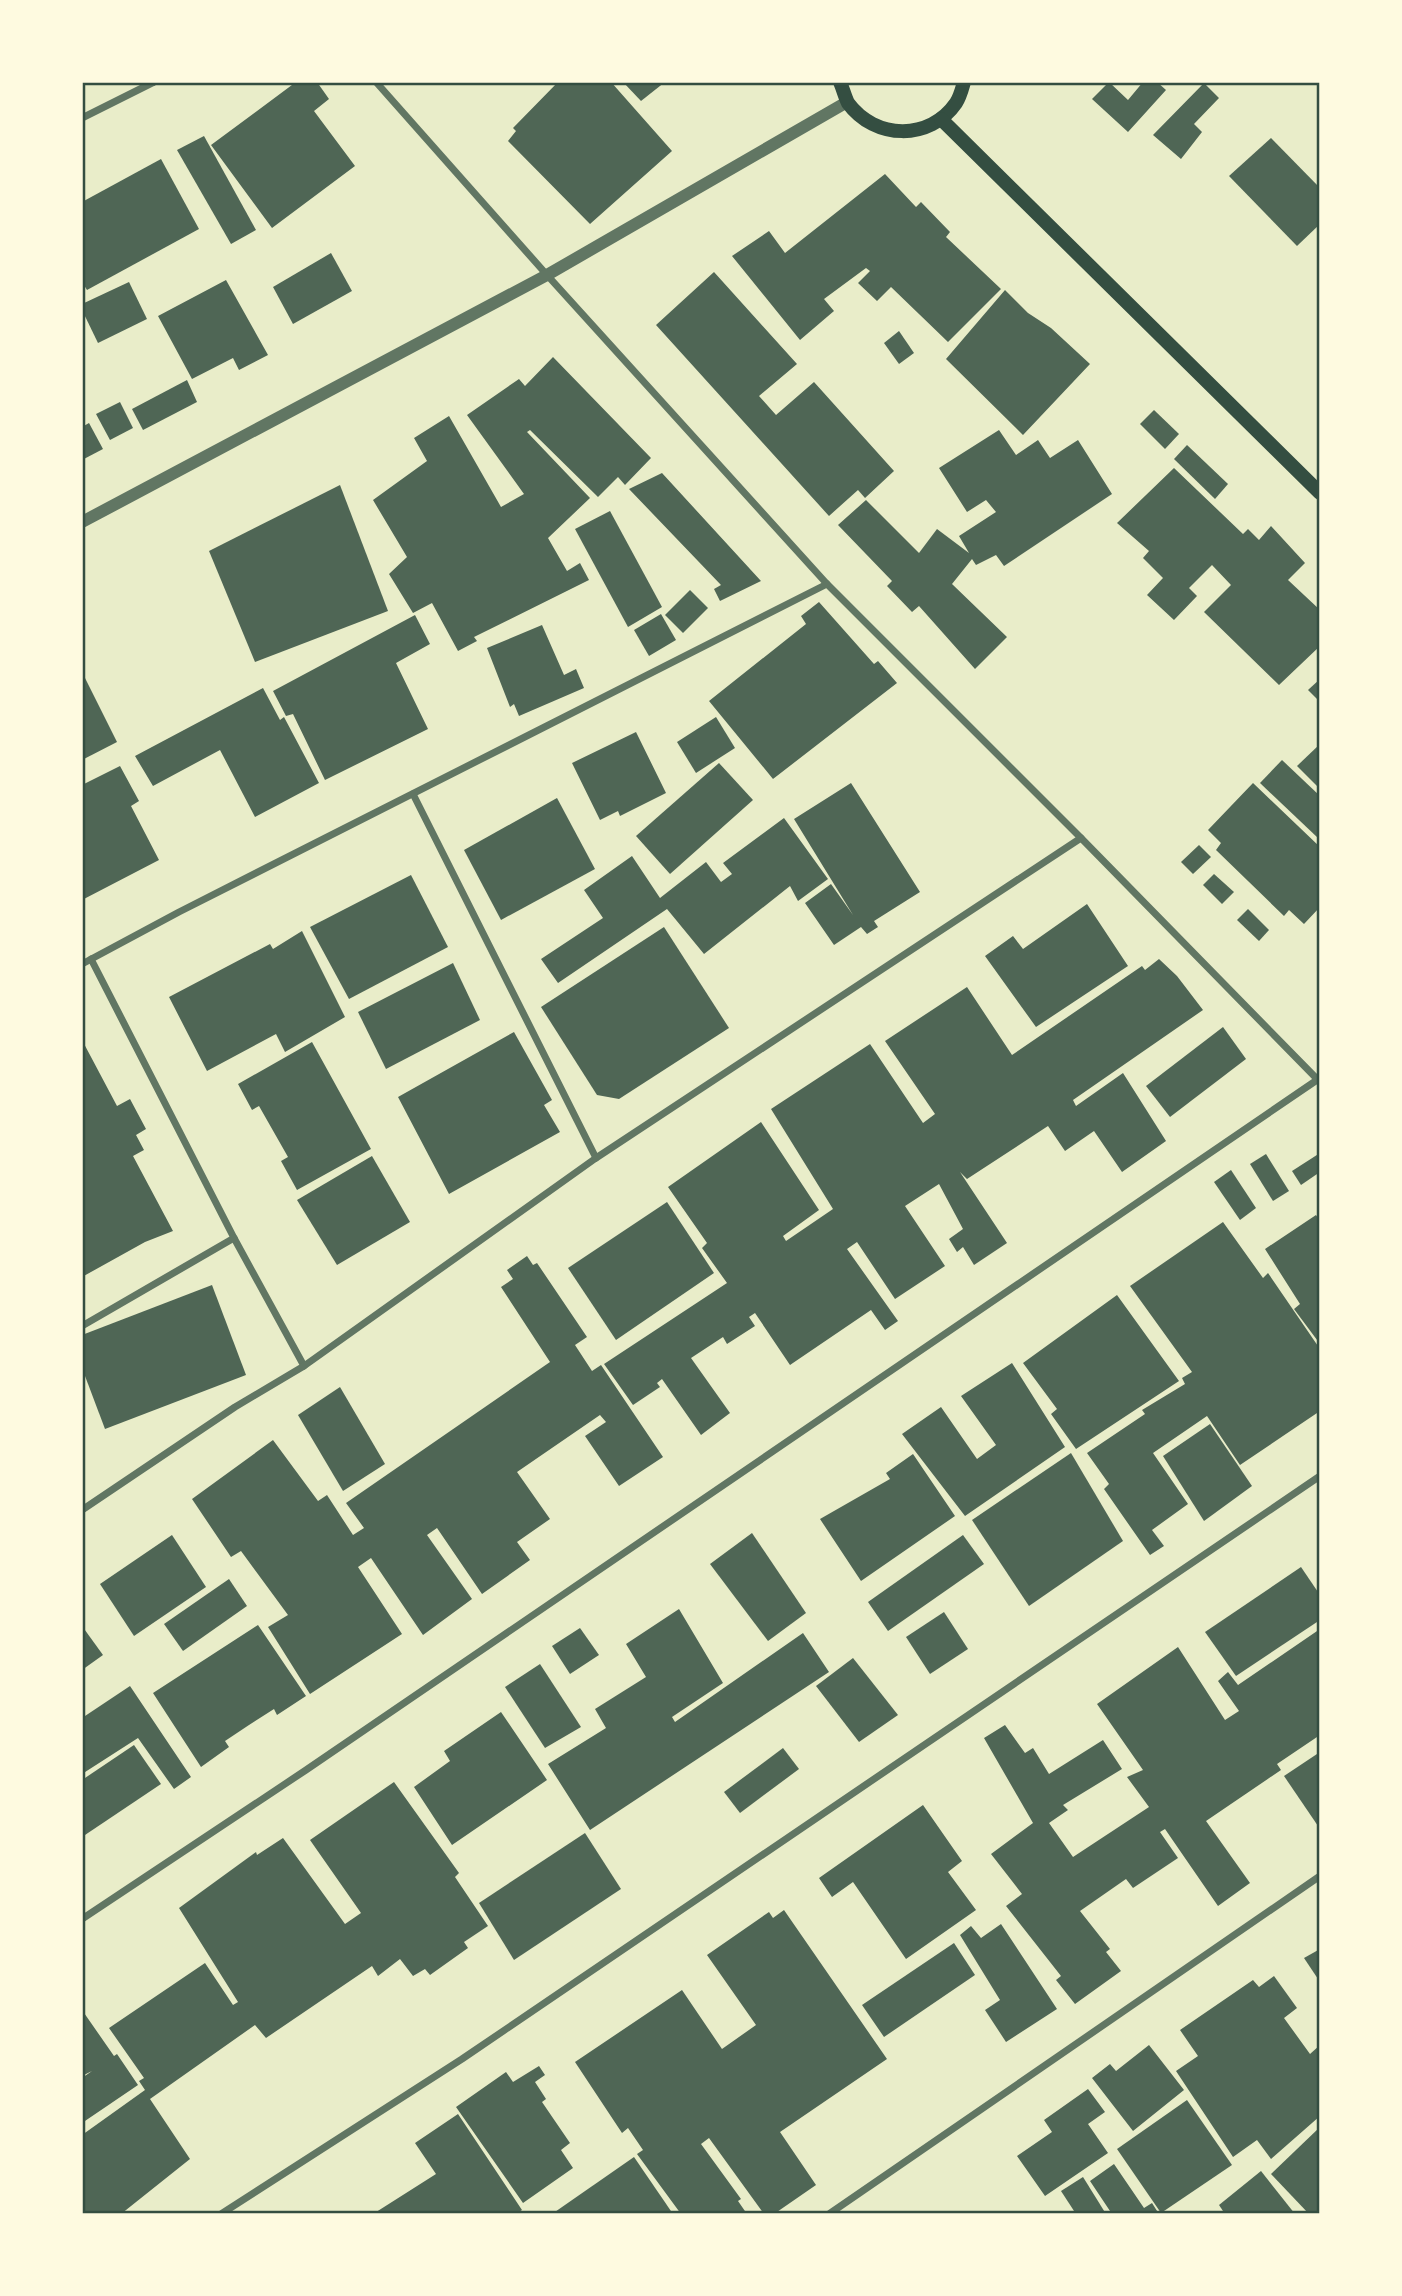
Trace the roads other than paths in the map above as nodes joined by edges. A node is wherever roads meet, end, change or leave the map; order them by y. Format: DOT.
graph roads {
  1 [pos="154,82"];
  2 [pos="376,82"];
  3 [pos="840,82"];
  4 [pos="964,82"];
  5 [pos="847,102"];
  6 [pos="82,118"];
  7 [pos="941,119"];
  8 [pos="547,275"];
  9 [pos="1320,494"];
  10 [pos="82,522"];
  11 [pos="827,584"];
  12 [pos="413,794"];
  13 [pos="1082,838"];
  14 [pos="91,959"];
  15 [pos="82,964"];
  16 [pos="1318,1081"];
  17 [pos="596,1158"];
  18 [pos="234,1238"];
  19 [pos="82,1326"];
  20 [pos="304,1366"];
  21 [pos="1320,1476"];
  22 [pos="82,1510"];
  23 [pos="1320,1877"];
  24 [pos="82,1919"];
  25 [pos="221,2214"];
  26 [pos="829,2214"];
  1 -- 6 [label="street"];
  2 -- 8 [label="street"];
  3 -- 5 [label="main road"];
  4 -- 7 [label="main road"];
  5 -- 7 [label="main road"];
  5 -- 8 [label="street"];
  7 -- 9 [label="main road"];
  8 -- 10 [label="street"];
  8 -- 11 [label="street"];
  11 -- 12 [label="street"];
  11 -- 13 [label="street"];
  12 -- 14 [label="street"];
  12 -- 17 [label="street"];
  13 -- 16 [label="street"];
  13 -- 17 [label="street"];
  14 -- 15 [label="street"];
  14 -- 18 [label="street"];
  16 -- 24 [label="street"];
  17 -- 20 [label="street"];
  18 -- 19 [label="street"];
  18 -- 20 [label="street"];
  20 -- 22 [label="street"];
  21 -- 25 [label="street"];
  23 -- 26 [label="street"];
}
